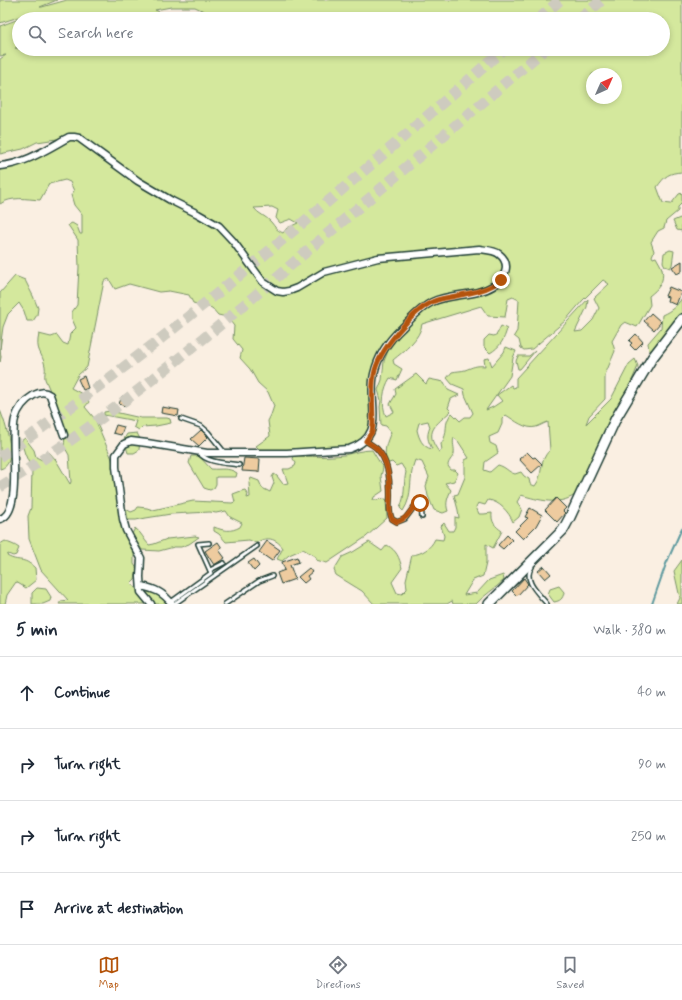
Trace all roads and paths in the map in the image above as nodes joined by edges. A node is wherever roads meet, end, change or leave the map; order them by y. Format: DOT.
graph roads {
  1 [pos="0,166"];
  2 [pos="682,319"];
  3 [pos="181,419"];
  4 [pos="64,435"];
  5 [pos="366,441"];
  6 [pos="196,451"];
  7 [pos="225,453"];
  8 [pos="239,465"];
  9 [pos="422,517"];
  10 [pos="0,519"];
  11 [pos="209,542"];
  12 [pos="257,546"];
  13 [pos="543,551"];
  14 [pos="224,563"];
  15 [pos="210,570"];
  16 [pos="272,576"];
  17 [pos="141,586"];
  18 [pos="172,603"];
  19 [pos="151,604"];
  20 [pos="225,604"];
  21 [pos="489,604"];
  22 [pos="547,604"];
  1 -- 5 [label="street"];
  2 -- 13 [label="main road"];
  3 -- 7 [label="lane"];
  4 -- 10 [label="street"];
  5 -- 7 [label="street"];
  5 -- 9 [label="lane"];
  6 -- 7 [label="street"];
  6 -- 8 [label="lane"];
  6 -- 17 [label="street"];
  11 -- 15 [label="lane"];
  12 -- 18 [label="lane"];
  13 -- 21 [label="main road"];
  13 -- 22 [label="lane"];
  14 -- 15 [label="lane"];
  15 -- 18 [label="lane"];
  16 -- 20 [label="lane"];
  17 -- 18 [label="street"];
  17 -- 19 [label="street"];
}
